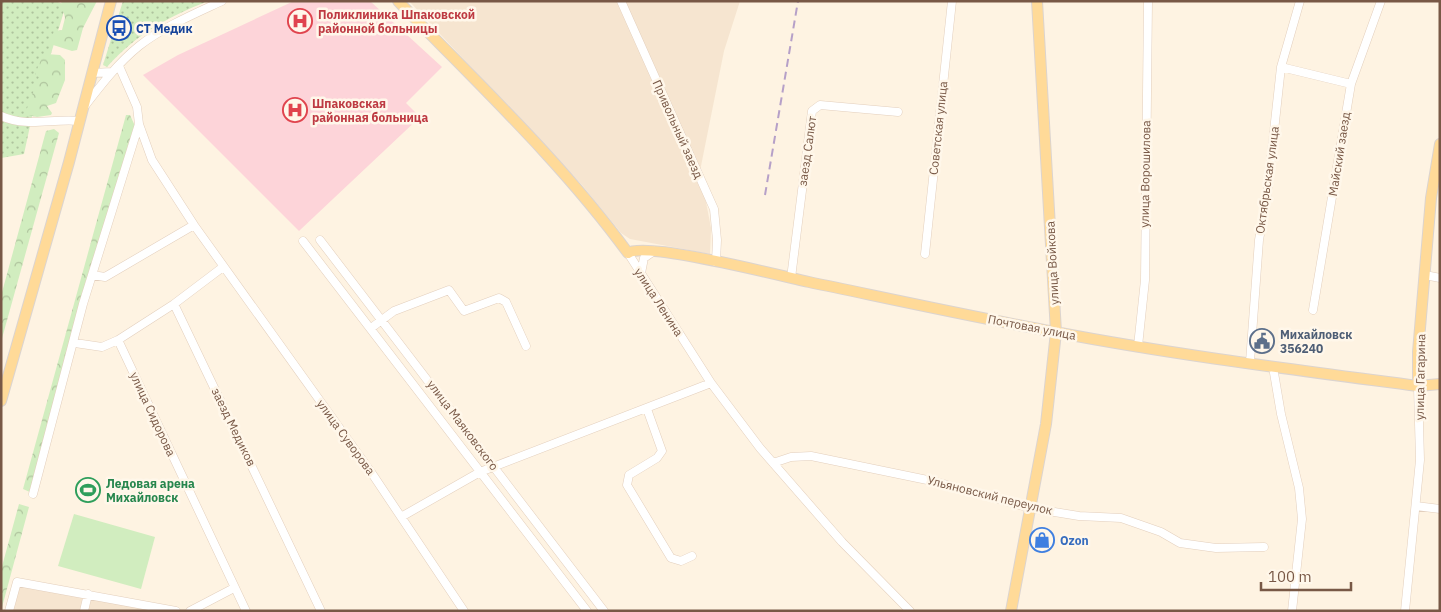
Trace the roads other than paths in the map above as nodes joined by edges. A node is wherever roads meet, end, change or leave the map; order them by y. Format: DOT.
graph roads {
  1 [pos="111,1"];
  2 [pos="222,1"];
  3 [pos="398,1"];
  4 [pos="621,1"];
  5 [pos="952,1"];
  6 [pos="1037,1"];
  7 [pos="1148,1"];
  8 [pos="1300,1"];
  9 [pos="1381,1"];
  10 [pos="119,66"];
  11 [pos="1281,67"];
  12 [pos="112,72"];
  13 [pos="92,73"];
  14 [pos="1351,84"];
  15 [pos="83,108"];
  16 [pos="898,112"];
  17 [pos="1,116"];
  18 [pos="80,121"];
  19 [pos="140,124"];
  20 [pos="1440,144"];
  21 [pos="194,225"];
  22 [pos="320,240"];
  23 [pos="303,241"];
  24 [pos="654,251"];
  25 [pos="628,253"];
  26 [pos="924,254"];
  27 [pos="716,262"];
  28 [pos="223,267"];
  29 [pos="641,274"];
  30 [pos="92,275"];
  31 [pos="1424,275"];
  32 [pos="791,278"];
  33 [pos="1440,278"];
  34 [pos="174,304"];
  35 [pos="1313,310"];
  36 [pos="382,319"];
  37 [pos="372,328"];
  38 [pos="1056,332"];
  39 [pos="118,340"];
  40 [pos="74,343"];
  41 [pos="526,346"];
  42 [pos="1138,346"];
  43 [pos="1250,362"];
  44 [pos="1273,367"];
  45 [pos="711,383"];
  46 [pos="1440,384"];
  47 [pos="1418,386"];
  48 [pos="1,401"];
  49 [pos="647,409"];
  50 [pos="773,463"];
  51 [pos="494,466"];
  52 [pos="480,472"];
  53 [pos="34,494"];
  54 [pos="1416,506"];
  55 [pos="1030,508"];
  56 [pos="1440,509"];
  57 [pos="401,517"];
  58 [pos="1264,547"];
  59 [pos="692,556"];
  60 [pos="234,588"];
  61 [pos="88,594"];
  62 [pos="9,611"];
  63 [pos="84,611"];
  64 [pos="176,611"];
  65 [pos="190,611"];
  66 [pos="246,611"];
  67 [pos="321,611"];
  68 [pos="464,611"];
  69 [pos="587,611"];
  70 [pos="604,611"];
  71 [pos="910,611"];
  72 [pos="1011,611"];
  73 [pos="1292,611"];
  74 [pos="1405,611"];
  1 -- 13 [label="main road"];
  2 -- 10 [label="street"];
  3 -- 25 [label="main road, улица Ленина"];
  4 -- 27 [label="street, Привольный заезд"];
  5 -- 26 [label="street, Советская улица"];
  6 -- 38 [label="main road, улица Войкова"];
  7 -- 42 [label="street, улица Ворошилова"];
  8 -- 11 [label="street, Октябрьская улица"];
  9 -- 14 [label="street, Майский заезд"];
  10 -- 12 [label="street"];
  10 -- 19 [label="street, улица Суворова"];
  11 -- 14 [label="street"];
  11 -- 43 [label="street, Октябрьская улица"];
  12 -- 13 [label="street"];
  12 -- 15 [label="street"];
  13 -- 15 [label="main road"];
  14 -- 35 [label="street, Майский заезд"];
  15 -- 18 [label="main road"];
  16 -- 32 [label="street, заезд Салют"];
  17 -- 18 [label="street"];
  18 -- 48 [label="main road"];
  19 -- 21 [label="street, улица Суворова"];
  19 -- 30 [label="street"];
  20 -- 31 [label="main road, улица Гагарина"];
  21 -- 28 [label="street, улица Суворова"];
  21 -- 30 [label="street"];
  22 -- 36 [label="street, улица Маяковского"];
  23 -- 37 [label="street, улица Маяковского"];
  24 -- 25 [label="main road, Почтовая улица"];
  24 -- 27 [label="main road, Почтовая улица"];
  24 -- 29 [label="street"];
  25 -- 29 [label="street, улица Ленина"];
  27 -- 32 [label="main road, Почтовая улица"];
  28 -- 34 [label="street"];
  28 -- 57 [label="street, улица Суворова"];
  29 -- 45 [label="street, улица Ленина"];
  30 -- 40 [label="street"];
  31 -- 33 [label="street"];
  31 -- 47 [label="main road, улица Гагарина"];
  32 -- 38 [label="main road, Почтовая улица"];
  34 -- 39 [label="street"];
  34 -- 67 [label="street, заезд Медиков"];
  36 -- 37 [label="street"];
  36 -- 41 [label="street"];
  36 -- 51 [label="street, улица Маяковского"];
  37 -- 52 [label="street, улица Маяковского"];
  38 -- 42 [label="main road, Почтовая улица"];
  38 -- 55 [label="main road, улица Войкова"];
  39 -- 40 [label="street"];
  39 -- 60 [label="street, улица Сидорова"];
  40 -- 53 [label="street"];
  42 -- 43 [label="main road, Почтовая улица"];
  43 -- 44 [label="main road, Почтовая улица"];
  44 -- 47 [label="main road, Почтовая улица"];
  44 -- 73 [label="street"];
  45 -- 49 [label="street"];
  45 -- 50 [label="street, улица Ленина"];
  46 -- 47 [label="main road, Почтовая улица"];
  47 -- 54 [label="street, улица Гагарина"];
  49 -- 51 [label="street"];
  49 -- 59 [label="street"];
  50 -- 55 [label="street, Ульяновский переулок"];
  50 -- 71 [label="street, улица Ленина"];
  51 -- 52 [label="street"];
  51 -- 70 [label="street, улица Маяковского"];
  52 -- 57 [label="street"];
  52 -- 69 [label="street, улица Маяковского"];
  54 -- 56 [label="street"];
  54 -- 74 [label="street, улица Гагарина"];
  55 -- 58 [label="street, Ульяновский переулок"];
  55 -- 72 [label="main road, улица Войкова"];
  57 -- 68 [label="street, улица Суворова"];
  60 -- 65 [label="street"];
  60 -- 66 [label="street, улица Сидорова"];
  61 -- 62 [label="street"];
  61 -- 63 [label="street"];
  61 -- 64 [label="street"];
}
